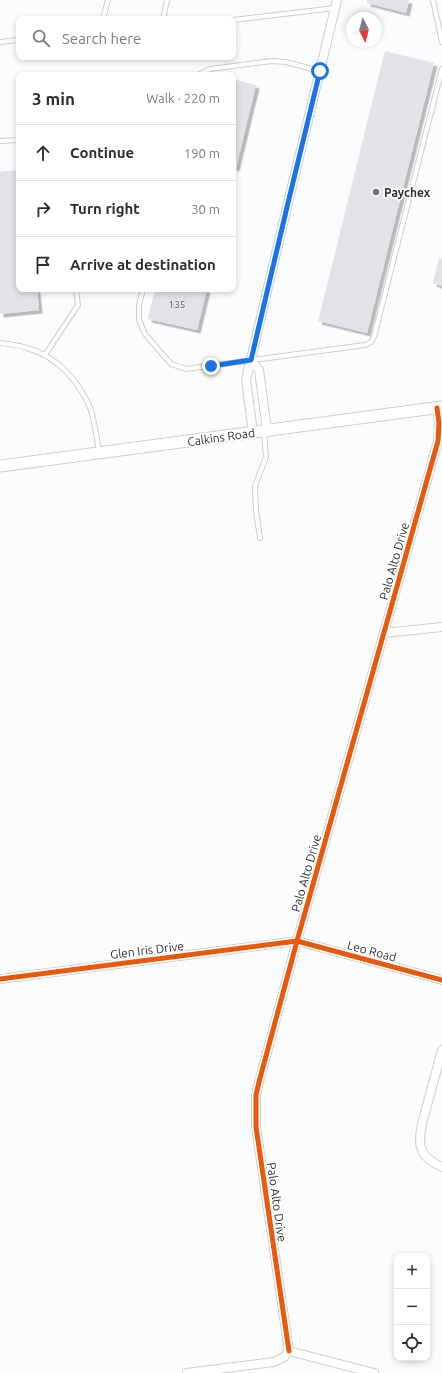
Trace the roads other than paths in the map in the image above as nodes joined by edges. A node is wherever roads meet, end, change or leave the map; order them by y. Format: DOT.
graph roads {
  1 [pos="108,0"];
  2 [pos="167,0"];
  3 [pos="432,0"];
  4 [pos="337,4"];
  5 [pos="104,16"];
  6 [pos="164,16"];
  7 [pos="236,20"];
  8 [pos="16,40"];
  9 [pos="0,42"];
  10 [pos="442,42"];
  11 [pos="442,69"];
  12 [pos="320,71"];
  13 [pos="204,72"];
  14 [pos="16,140"];
  15 [pos="0,141"];
  16 [pos="76,292"];
  17 [pos="142,292"];
  18 [pos="0,343"];
  19 [pos="45,355"];
  20 [pos="251,360"];
  21 [pos="440,407"];
  22 [pos="261,431"];
  23 [pos="99,453"];
  24 [pos="0,466"];
  25 [pos="260,538"];
  26 [pos="442,627"];
  27 [pos="384,633"];
  28 [pos="297,941"];
  29 [pos="0,979"];
  30 [pos="442,980"];
  31 [pos="442,1050"];
  32 [pos="442,1167"];
  33 [pos="289,1351"];
  34 [pos="187,1373"];
  35 [pos="374,1373"];
  1 -- 5 [label="lane"];
  2 -- 6 [label="lane"];
  3 -- 10 [label="lane"];
  4 -- 7 [label="lane"];
  4 -- 12 [label="street"];
  8 -- 9 [label="lane"];
  11 -- 20 [label="lane"];
  12 -- 13 [label="lane"];
  12 -- 20 [label="street"];
  14 -- 15 [label="lane"];
  16 -- 19 [label="lane"];
  17 -- 20 [label="lane"];
  18 -- 19 [label="lane"];
  19 -- 23 [label="lane"];
  20 -- 22 [label="street"];
  20 -- 22 [label="street"];
  21 -- 22 [label="main road, Calkins Road"];
  21 -- 27 [label="street, Palo Alto Drive"];
  22 -- 23 [label="main road, Calkins Road"];
  22 -- 25 [label="lane"];
  23 -- 24 [label="main road, Calkins Road"];
  26 -- 27 [label="street"];
  27 -- 28 [label="street, Palo Alto Drive"];
  28 -- 29 [label="street, Glen Iris Drive"];
  28 -- 30 [label="street, Leo Road"];
  28 -- 33 [label="street, Palo Alto Drive"];
  31 -- 32 [label="street"];
  33 -- 34 [label="street"];
  33 -- 35 [label="street"];
}
